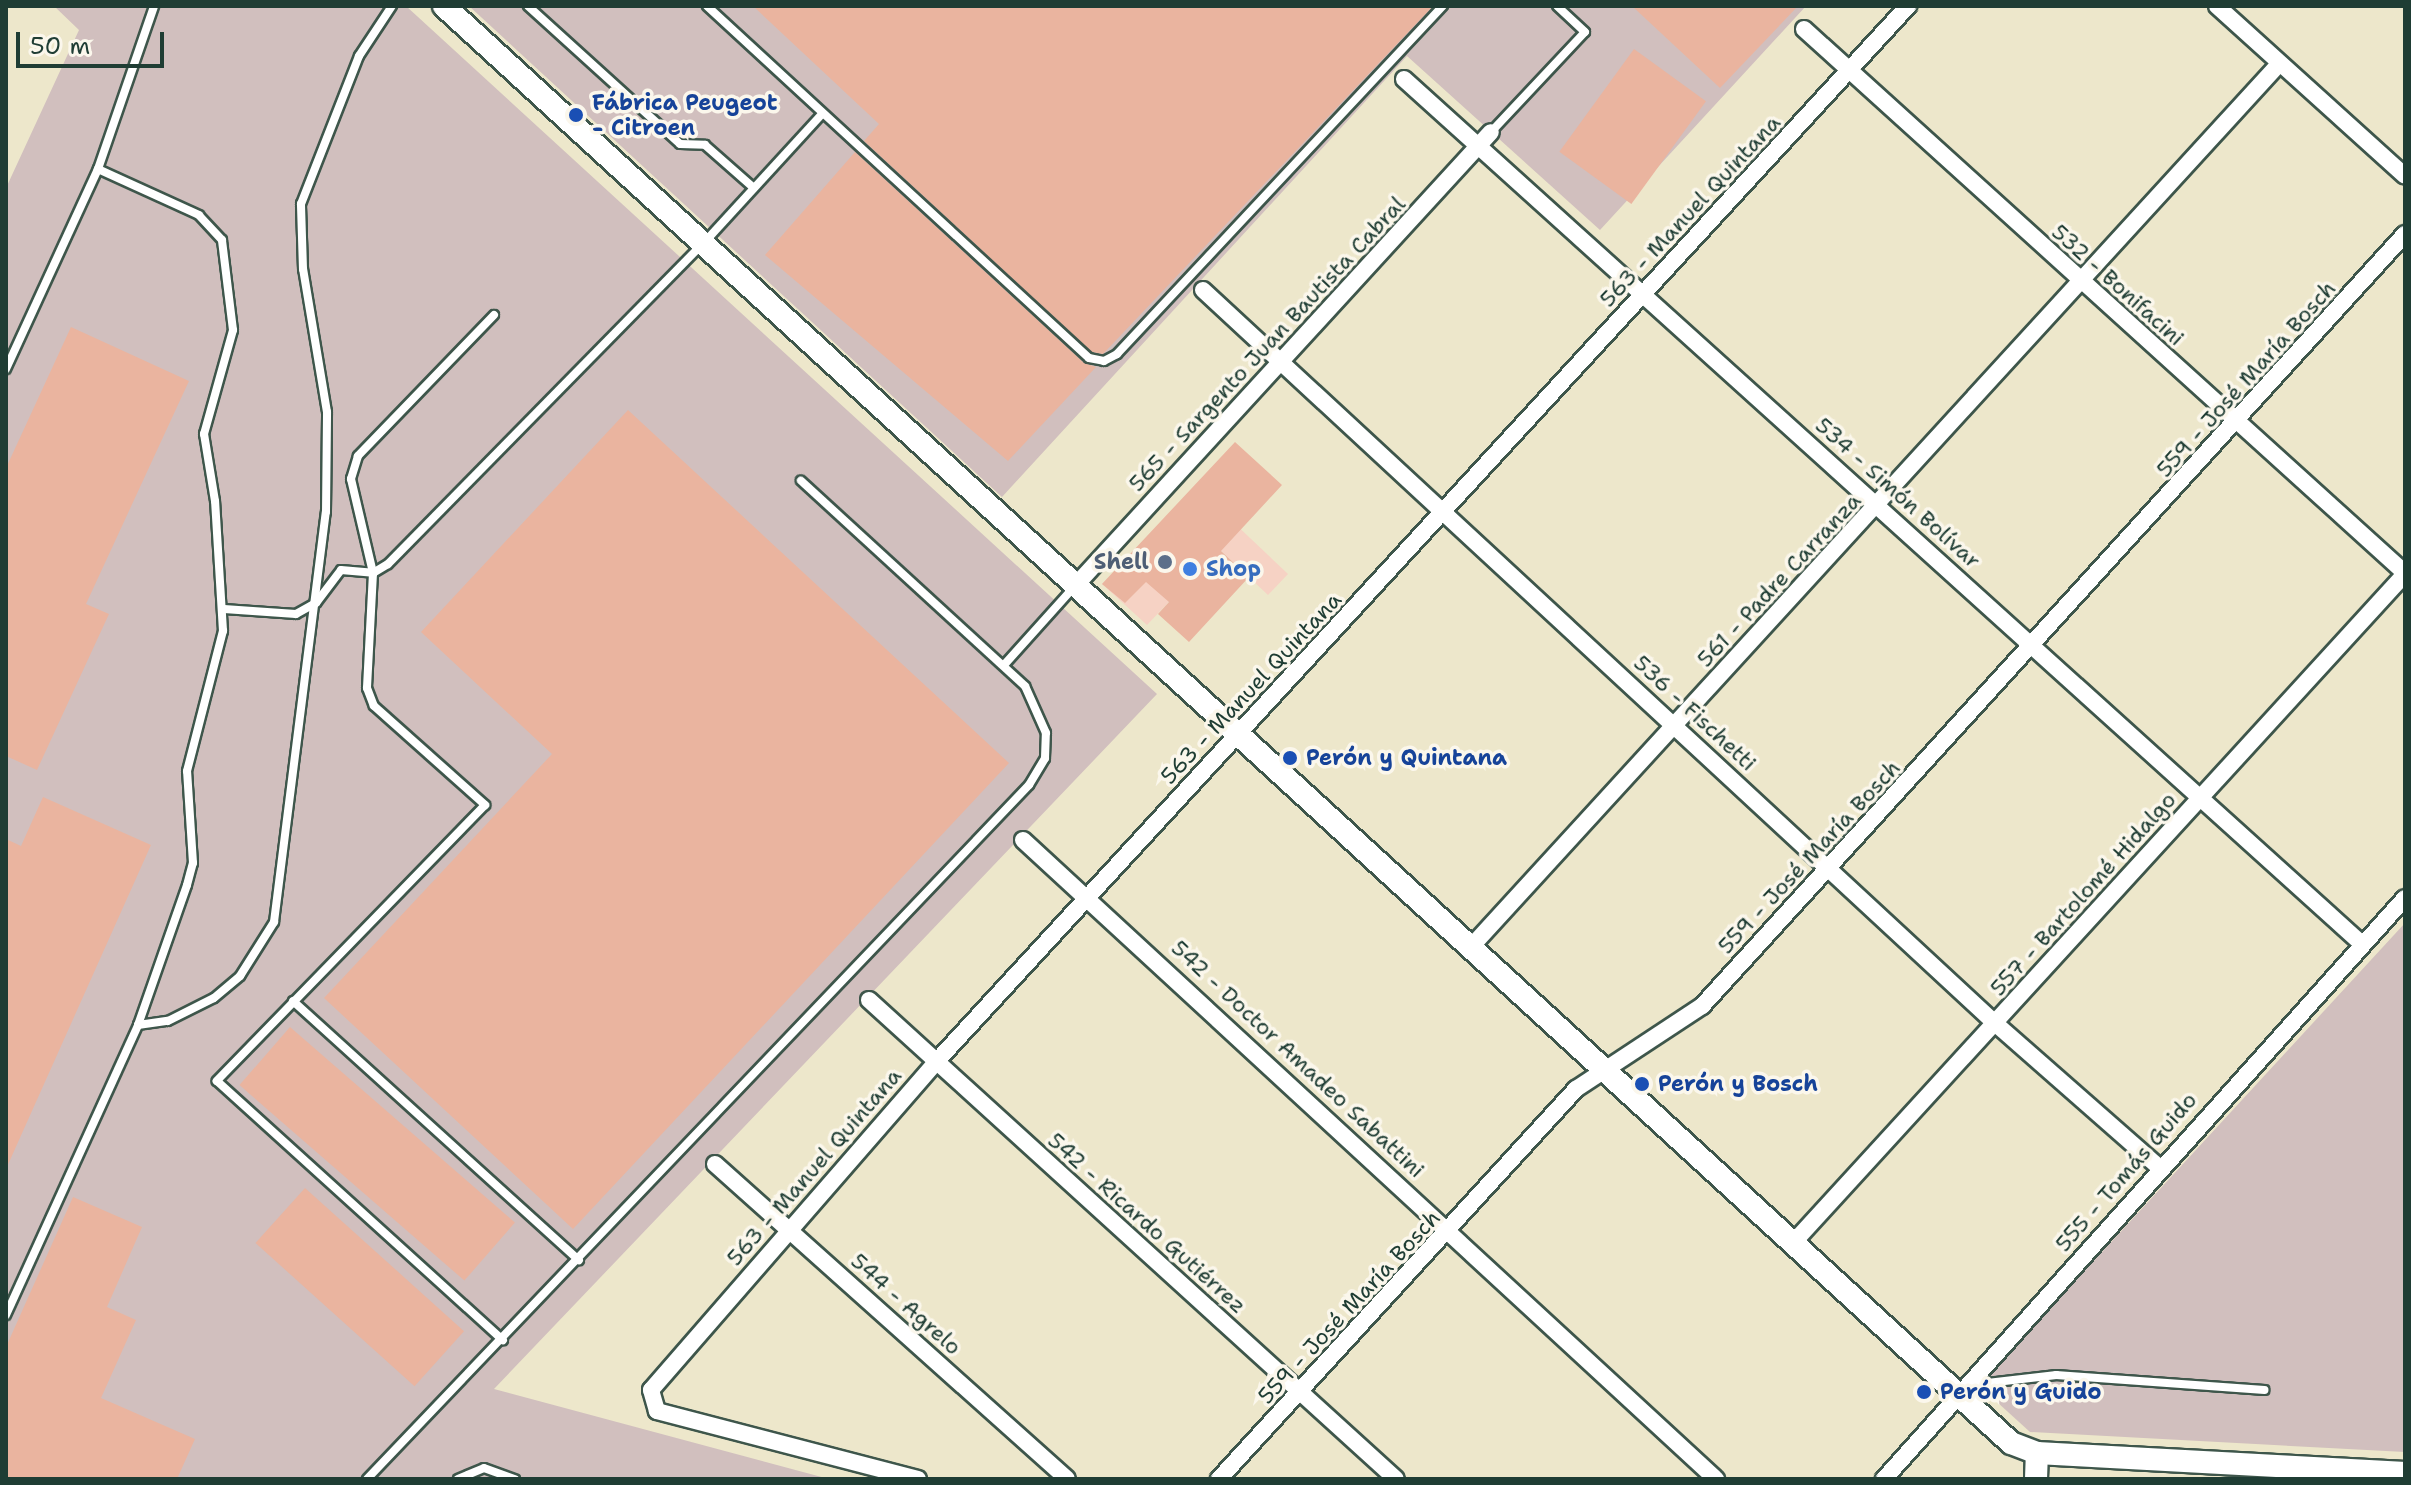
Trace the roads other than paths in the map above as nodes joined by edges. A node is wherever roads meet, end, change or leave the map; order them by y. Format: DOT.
graph roads {
  1 [pos="154,6"];
  2 [pos="392,6"];
  3 [pos="444,6"];
  4 [pos="528,6"];
  5 [pos="707,6"];
  6 [pos="1443,6"];
  7 [pos="1557,6"];
  8 [pos="1908,6"];
  9 [pos="2217,6"];
  10 [pos="1804,29"];
  11 [pos="2279,64"];
  12 [pos="1848,71"];
  13 [pos="1404,79"];
  14 [pos="823,113"];
  15 [pos="1491,132"];
  16 [pos="1478,147"];
  17 [pos="98,169"];
  18 [pos="2405,176"];
  19 [pos="754,188"];
  20 [pos="2405,234"];
  21 [pos="701,246"];
  22 [pos="2080,281"];
  23 [pos="1203,290"];
  24 [pos="1645,292"];
  25 [pos="494,315"];
  26 [pos="1280,362"];
  27 [pos="6,369"];
  28 [pos="2238,422"];
  29 [pos="801,481"];
  30 [pos="1879,505"];
  31 [pos="1443,512"];
  32 [pos="373,573"];
  33 [pos="2405,573"];
  34 [pos="1076,585"];
  35 [pos="316,603"];
  36 [pos="224,609"];
  37 [pos="2032,646"];
  38 [pos="1004,665"];
  39 [pos="1676,725"];
  40 [pos="1240,732"];
  41 [pos="2200,797"];
  42 [pos="1023,840"];
  43 [pos="1830,868"];
  44 [pos="1089,897"];
  45 [pos="2405,898"];
  46 [pos="2361,943"];
  47 [pos="1471,947"];
  48 [pos="869,1000"];
  49 [pos="293,1001"];
  50 [pos="1996,1024"];
  51 [pos="138,1025"];
  52 [pos="935,1063"];
  53 [pos="1599,1070"];
  54 [pos="715,1164"];
  55 [pos="2159,1167"];
  56 [pos="790,1230"];
  57 [pos="1451,1230"];
  58 [pos="1793,1243"];
  59 [pos="579,1260"];
  60 [pos="6,1315"];
  61 [pos="503,1340"];
  62 [pos="1302,1390"];
  63 [pos="2264,1390"];
  64 [pos="1964,1391"];
  65 [pos="2037,1453"];
  66 [pos="2405,1473"];
  67 [pos="367,1479"];
  68 [pos="458,1479"];
  69 [pos="515,1479"];
  70 [pos="918,1479"];
  71 [pos="1067,1479"];
  72 [pos="1219,1479"];
  73 [pos="1396,1479"];
  74 [pos="1716,1479"];
  75 [pos="1884,1479"];
  76 [pos="2036,1479"];
  1 -- 17 [label="lane"];
  2 -- 35 [label="lane"];
  3 -- 21 [label="street"];
  4 -- 19 [label="lane"];
  5 -- 14 [label="lane"];
  6 -- 14 [label="lane"];
  7 -- 15 [label="lane"];
  8 -- 12 [label="street, 563 - Manuel Quintana"];
  9 -- 11 [label="street"];
  10 -- 12 [label="street, 532 - Bonifacini"];
  11 -- 18 [label="street"];
  11 -- 22 [label="street, 561 - Padre Carranza"];
  12 -- 22 [label="street, 532 - Bonifacini"];
  12 -- 24 [label="street, 563 - Manuel Quintana"];
  13 -- 16 [label="street, 534 - Simón Bolívar"];
  14 -- 19 [label="lane"];
  15 -- 16 [label="street, 565 - Sargento Juan Bautista Cabral"];
  16 -- 24 [label="street, 534 - Simón Bolívar"];
  16 -- 26 [label="street, 565 - Sargento Juan Bautista Cabral"];
  17 -- 27 [label="lane"];
  17 -- 36 [label="lane"];
  19 -- 21 [label="lane"];
  20 -- 28 [label="street, 559 - José María Bosch"];
  21 -- 32 [label="lane"];
  21 -- 34 [label="street"];
  22 -- 28 [label="street, 532 - Bonifacini"];
  22 -- 30 [label="street, 561 - Padre Carranza"];
  23 -- 26 [label="street, 536 - Fischetti"];
  24 -- 30 [label="street, 534 - Simón Bolívar"];
  24 -- 31 [label="street, 563 - Manuel Quintana"];
  25 -- 32 [label="lane"];
  26 -- 31 [label="street, 536 - Fischetti"];
  26 -- 34 [label="street, 565 - Sargento Juan Bautista Cabral"];
  28 -- 33 [label="street, 532 - Bonifacini"];
  28 -- 37 [label="street, 559 - José María Bosch"];
  29 -- 38 [label="lane"];
  30 -- 37 [label="street, 534 - Simón Bolívar"];
  30 -- 39 [label="street, 561 - Padre Carranza"];
  31 -- 39 [label="street, 536 - Fischetti"];
  31 -- 40 [label="street, 563 - Manuel Quintana"];
  32 -- 35 [label="lane"];
  32 -- 49 [label="lane"];
  33 -- 41 [label="street, 557 - Bartolomé Hidalgo"];
  34 -- 38 [label="lane"];
  34 -- 40 [label="street"];
  35 -- 36 [label="lane"];
  35 -- 51 [label="lane"];
  36 -- 51 [label="lane"];
  37 -- 41 [label="street, 534 - Simón Bolívar"];
  37 -- 43 [label="street, 559 - José María Bosch"];
  38 -- 59 [label="lane"];
  39 -- 43 [label="street, 536 - Fischetti"];
  39 -- 47 [label="street, 561 - Padre Carranza"];
  40 -- 44 [label="street, 563 - Manuel Quintana"];
  40 -- 47 [label="street"];
  41 -- 46 [label="street, 534 - Simón Bolívar"];
  41 -- 50 [label="street, 557 - Bartolomé Hidalgo"];
  42 -- 44 [label="street, 542 - Doctor Amadeo Sabattini"];
  43 -- 50 [label="street, 536 - Fischetti"];
  43 -- 53 [label="street, 559 - José María Bosch"];
  44 -- 52 [label="street, 563 - Manuel Quintana"];
  44 -- 57 [label="street, 542 - Doctor Amadeo Sabattini"];
  45 -- 46 [label="street, 555 - Tomás Guido"];
  46 -- 55 [label="street, 555 - Tomás Guido"];
  47 -- 53 [label="street"];
  48 -- 52 [label="street, 542 - Ricardo Gutiérrez"];
  49 -- 59 [label="lane"];
  49 -- 61 [label="lane"];
  50 -- 55 [label="street, 536 - Fischetti"];
  50 -- 58 [label="street, 557 - Bartolomé Hidalgo"];
  51 -- 60 [label="lane"];
  52 -- 56 [label="street, 563 - Manuel Quintana"];
  52 -- 62 [label="street, 542 - Ricardo Gutiérrez"];
  53 -- 57 [label="street, 559 - José María Bosch"];
  53 -- 58 [label="street"];
  54 -- 56 [label="street, 544 - Agrelo"];
  55 -- 64 [label="street, 555 - Tomás Guido"];
  56 -- 70 [label="street, 563 - Manuel Quintana"];
  56 -- 71 [label="street, 544 - Agrelo"];
  57 -- 62 [label="street, 559 - José María Bosch"];
  57 -- 74 [label="street, 542 - Doctor Amadeo Sabattini"];
  58 -- 64 [label="street"];
  59 -- 61 [label="lane"];
  61 -- 67 [label="lane"];
  62 -- 72 [label="street, 559 - José María Bosch"];
  62 -- 73 [label="street, 542 - Ricardo Gutiérrez"];
  63 -- 64 [label="lane"];
  64 -- 65 [label="street"];
  64 -- 75 [label="street, 555 - Tomás Guido"];
  65 -- 66 [label="street"];
  65 -- 76 [label="street"];
  68 -- 69 [label="lane"];
}
